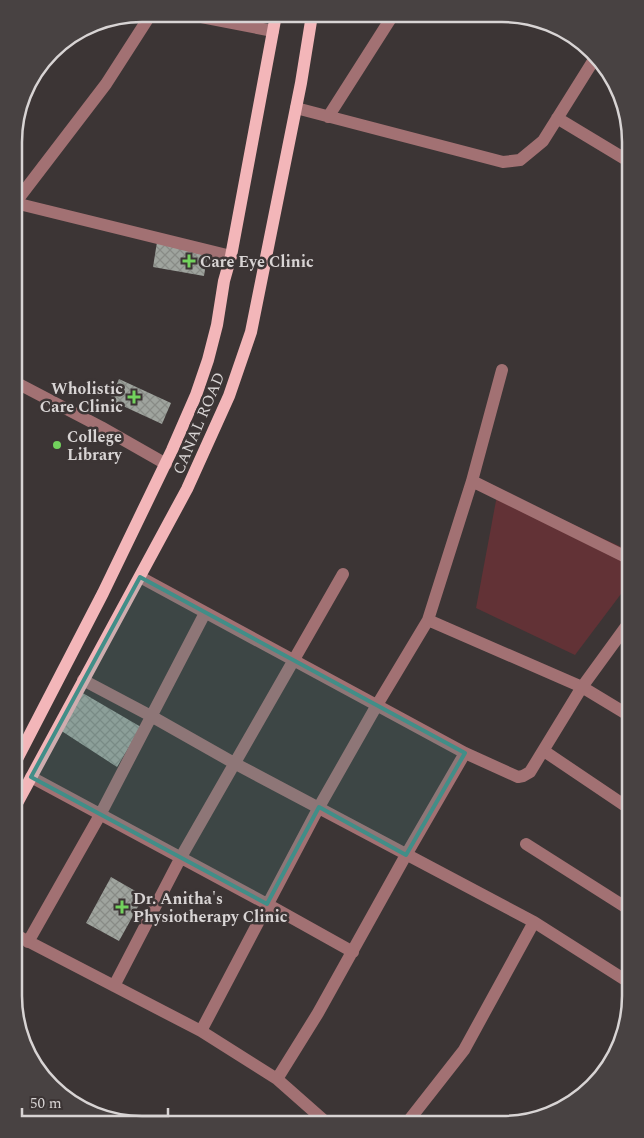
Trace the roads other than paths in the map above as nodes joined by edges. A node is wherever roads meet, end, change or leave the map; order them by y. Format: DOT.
graph roads {
  1 [pos="147,22"];
  2 [pos="227,22"];
  3 [pos="275,22"];
  4 [pos="311,22"];
  5 [pos="388,22"];
  6 [pos="273,31"];
  7 [pos="591,62"];
  8 [pos="296,108"];
  9 [pos="328,116"];
  10 [pos="557,118"];
  11 [pos="622,157"];
  12 [pos="22,194"];
  13 [pos="22,205"];
  14 [pos="231,256"];
  15 [pos="502,370"];
  16 [pos="22,386"];
  17 [pos="166,464"];
  18 [pos="472,481"];
  19 [pos="622,555"];
  20 [pos="342,574"];
  21 [pos="140,577"];
  22 [pos="205,613"];
  23 [pos="428,620"];
  24 [pos="621,633"];
  25 [pos="293,660"];
  26 [pos="83,680"];
  27 [pos="582,687"];
  28 [pos="377,705"];
  29 [pos="621,711"];
  30 [pos="151,716"];
  31 [pos="22,749"];
  32 [pos="544,751"];
  33 [pos="465,752"];
  34 [pos="234,763"];
  35 [pos="31,777"];
  36 [pos="22,793"];
  37 [pos="621,803"];
  38 [pos="319,807"];
  39 [pos="100,815"];
  40 [pos="526,844"];
  41 [pos="406,855"];
  42 [pos="181,857"];
  43 [pos="267,904"];
  44 [pos="621,904"];
  45 [pos="534,922"];
  46 [pos="22,939"];
  47 [pos="28,942"];
  48 [pos="353,952"];
  49 [pos="621,978"];
  50 [pos="114,986"];
  51 [pos="201,1031"];
  52 [pos="278,1079"];
  53 [pos="319,1116"];
  54 [pos="412,1116"];
  1 -- 12 [label="street"];
  2 -- 6 [label="street"];
  3 -- 6 [label="main road, CANAL ROAD"];
  4 -- 8 [label="main road, CANAL ROAD"];
  5 -- 9 [label="street"];
  6 -- 14 [label="main road, CANAL ROAD"];
  7 -- 10 [label="street"];
  8 -- 9 [label="street"];
  8 -- 21 [label="main road, CANAL ROAD"];
  9 -- 10 [label="street"];
  10 -- 11 [label="street"];
  13 -- 14 [label="street"];
  14 -- 17 [label="main road, CANAL ROAD"];
  15 -- 18 [label="street"];
  16 -- 17 [label="street"];
  17 -- 31 [label="main road, CANAL ROAD"];
  18 -- 19 [label="street"];
  18 -- 23 [label="street"];
  20 -- 25 [label="street"];
  21 -- 22 [label="street"];
  21 -- 26 [label="main road, CANAL ROAD"];
  22 -- 25 [label="street"];
  22 -- 30 [label="street"];
  23 -- 27 [label="street"];
  23 -- 28 [label="street"];
  24 -- 27 [label="street"];
  25 -- 28 [label="street"];
  25 -- 34 [label="street"];
  26 -- 30 [label="street"];
  26 -- 35 [label="main road, CANAL ROAD"];
  27 -- 29 [label="street"];
  27 -- 32 [label="street"];
  28 -- 33 [label="street"];
  28 -- 38 [label="street"];
  30 -- 34 [label="street"];
  30 -- 39 [label="street"];
  32 -- 33 [label="street"];
  32 -- 37 [label="street"];
  33 -- 41 [label="street"];
  34 -- 38 [label="street"];
  34 -- 42 [label="street"];
  35 -- 36 [label="main road, CANAL ROAD"];
  35 -- 39 [label="street"];
  38 -- 41 [label="street"];
  38 -- 43 [label="street"];
  39 -- 42 [label="street"];
  39 -- 47 [label="street"];
  40 -- 44 [label="street"];
  41 -- 45 [label="street"];
  41 -- 48 [label="street"];
  42 -- 43 [label="street"];
  42 -- 50 [label="street"];
  43 -- 48 [label="street"];
  43 -- 51 [label="street"];
  45 -- 49 [label="street"];
  45 -- 54 [label="street"];
  46 -- 47 [label="street"];
  47 -- 50 [label="street"];
  48 -- 52 [label="street"];
  50 -- 51 [label="street"];
  51 -- 52 [label="street"];
  52 -- 53 [label="street"];
}
